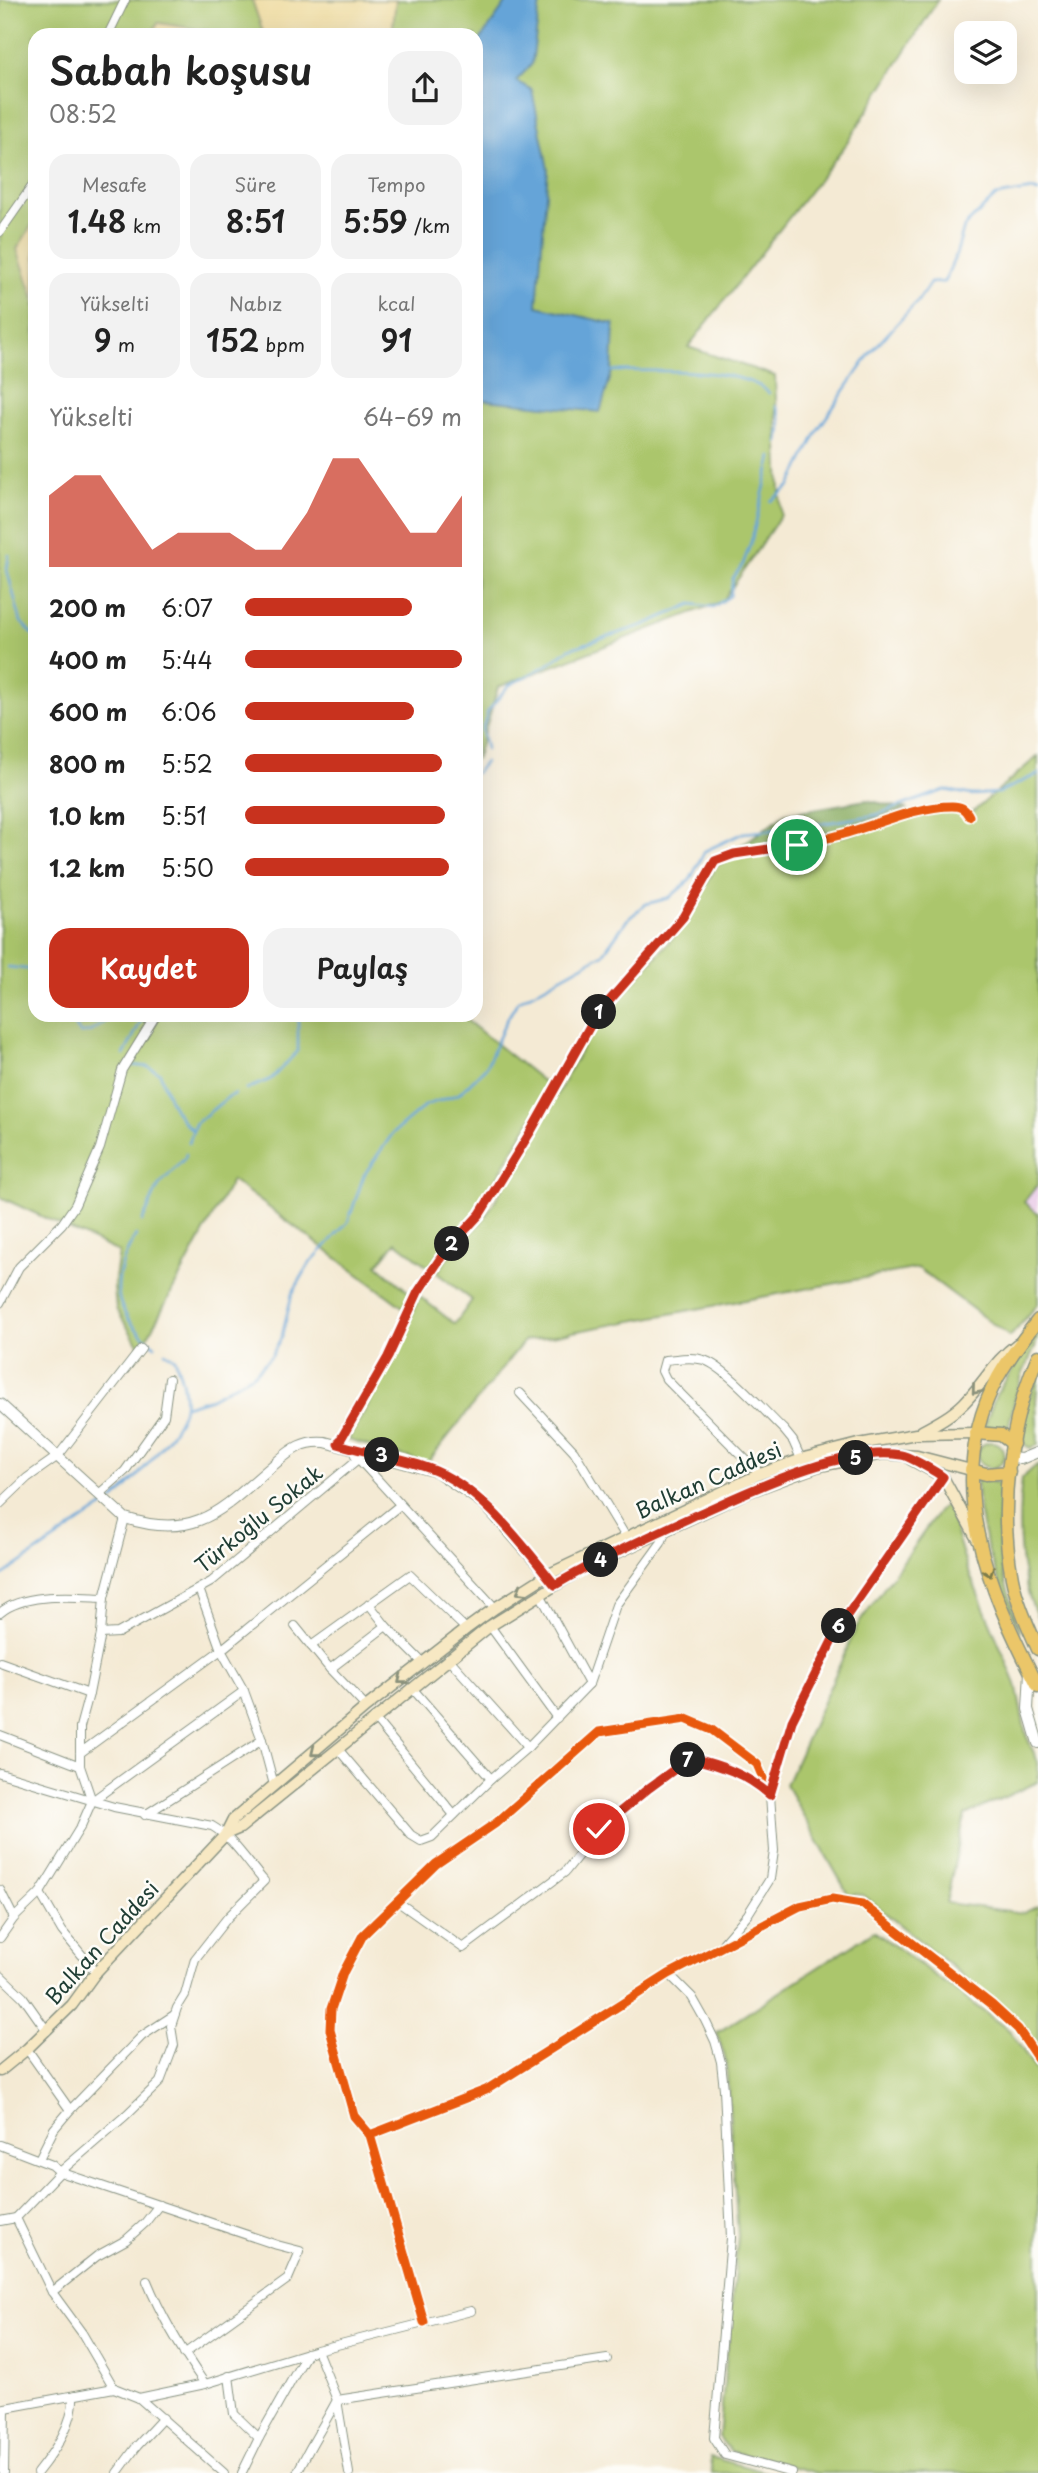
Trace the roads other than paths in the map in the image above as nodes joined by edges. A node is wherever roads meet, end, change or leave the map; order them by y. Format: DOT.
graph roads {
  1 [pos="125,0"];
  2 [pos="111,28"];
  3 [pos="28,192"];
  4 [pos="0,232"];
  5 [pos="969,816"];
  6 [pos="152,1022"];
  7 [pos="0,1303"];
  8 [pos="1038,1321"];
  9 [pos="1022,1340"];
  10 [pos="141,1349"];
  11 [pos="1038,1356"];
  12 [pos="169,1378"];
  13 [pos="520,1393"];
  14 [pos="0,1404"];
  15 [pos="976,1433"];
  16 [pos="916,1434"];
  17 [pos="343,1446"];
  18 [pos="1012,1451"];
  19 [pos="1038,1452"];
  20 [pos="905,1455"];
  21 [pos="58,1456"];
  22 [pos="358,1459"];
  23 [pos="802,1460"];
  24 [pos="971,1470"];
  25 [pos="1009,1472"];
  26 [pos="760,1474"];
  27 [pos="943,1477"];
  28 [pos="100,1495"];
  29 [pos="0,1503"];
  30 [pos="400,1505"];
  31 [pos="125,1518"];
  32 [pos="667,1528"];
  33 [pos="626,1537"];
  34 [pos="979,1543"];
  35 [pos="547,1576"];
  36 [pos="555,1585"];
  37 [pos="199,1589"];
  38 [pos="540,1594"];
  39 [pos="104,1598"];
  40 [pos="369,1604"];
  41 [pos="495,1608"];
  42 [pos="0,1613"];
  43 [pos="295,1626"];
  44 [pos="386,1626"];
  45 [pos="490,1626"];
  46 [pos="466,1629"];
  47 [pos="101,1634"];
  48 [pos="311,1646"];
  49 [pos="1038,1649"];
  50 [pos="221,1650"];
  51 [pos="448,1658"];
  52 [pos="0,1662"];
  53 [pos="423,1663"];
  54 [pos="330,1669"];
  55 [pos="1030,1671"];
  56 [pos="589,1684"];
  57 [pos="1038,1686"];
  58 [pos="412,1688"];
  59 [pos="244,1691"];
  60 [pos="89,1694"];
  61 [pos="366,1707"];
  62 [pos="374,1718"];
  63 [pos="558,1718"];
  64 [pos="0,1735"];
  65 [pos="261,1740"];
  66 [pos="1038,1743"];
  67 [pos="528,1747"];
  68 [pos="338,1749"];
  69 [pos="80,1754"];
  70 [pos="80,1766"];
  71 [pos="0,1773"];
  72 [pos="491,1779"];
  73 [pos="274,1785"];
  74 [pos="770,1795"];
  75 [pos="92,1801"];
  76 [pos="145,1815"];
  77 [pos="454,1815"];
  78 [pos="226,1834"];
  79 [pos="0,1890"];
  80 [pos="40,1894"];
  81 [pos="398,1902"];
  82 [pos="14,1918"];
  83 [pos="0,1938"];
  84 [pos="720,1947"];
  85 [pos="96,1972"];
  86 [pos="669,1974"];
  87 [pos="0,1975"];
  88 [pos="174,2015"];
  89 [pos="47,2031"];
  90 [pos="27,2049"];
  91 [pos="1038,2059"];
  92 [pos="0,2071"];
  93 [pos="70,2110"];
  94 [pos="370,2135"];
  95 [pos="0,2145"];
  96 [pos="39,2159"];
  97 [pos="60,2172"];
  98 [pos="159,2205"];
  99 [pos="16,2218"];
  100 [pos="0,2221"];
  101 [pos="148,2281"];
  102 [pos="52,2292"];
  103 [pos="471,2311"];
  104 [pos="424,2322"];
  105 [pos="317,2350"];
  106 [pos="307,2353"];
  107 [pos="184,2354"];
  108 [pos="607,2359"];
  109 [pos="229,2376"];
  110 [pos="205,2384"];
  111 [pos="114,2388"];
  112 [pos="73,2397"];
  113 [pos="139,2398"];
  114 [pos="337,2400"];
  115 [pos="2,2409"];
  116 [pos="163,2418"];
  117 [pos="258,2438"];
  118 [pos="4,2473"];
  119 [pos="37,2473"];
  120 [pos="117,2473"];
  121 [pos="224,2473"];
  122 [pos="242,2473"];
  123 [pos="297,2473"];
  124 [pos="349,2473"];
  125 [pos="792,2473"];
  1 -- 2 [label="street"];
  3 -- 4 [label="street"];
  5 -- 17 [label="street"];
  6 -- 7 [label="street"];
  8 -- 9 [label="highway"];
  9 -- 15 [label="highway"];
  9 -- 16 [label="main road, one-way"];
  10 -- 21 [label="street"];
  11 -- 18 [label="highway"];
  12 -- 28 [label="street"];
  13 -- 33 [label="street"];
  14 -- 21 [label="street"];
  15 -- 16 [label="main road, Balkan Caddesi"];
  15 -- 18 [label="highway"];
  15 -- 24 [label="highway"];
  16 -- 23 [label="main road, Balkan Caddesi"];
  17 -- 22 [label="street"];
  17 -- 31 [label="street"];
  17 -- 35 [label="street"];
  18 -- 19 [label="street"];
  18 -- 25 [label="highway"];
  20 -- 24 [label="main road, Balkan Caddesi"];
  20 -- 27 [label="main road"];
  20 -- 32 [label="main road, Balkan Caddesi"];
  21 -- 28 [label="street"];
  21 -- 29 [label="street"];
  22 -- 30 [label="street"];
  22 -- 37 [label="street, Türkoğlu Sokak"];
  23 -- 26 [label="main road, Balkan Caddesi"];
  23 -- 26 [label="street"];
  24 -- 25 [label="highway"];
  24 -- 34 [label="highway"];
  25 -- 49 [label="highway"];
  26 -- 33 [label="main road, Balkan Caddesi"];
  27 -- 34 [label="main road"];
  27 -- 74 [label="street"];
  28 -- 31 [label="street"];
  30 -- 41 [label="street"];
  30 -- 50 [label="street"];
  31 -- 39 [label="street"];
  32 -- 36 [label="main road, Balkan Caddesi"];
  32 -- 56 [label="street"];
  33 -- 35 [label="main road, Balkan Caddesi"];
  34 -- 55 [label="highway, one-way"];
  35 -- 36 [label="main road"];
  35 -- 41 [label="main road, Balkan Caddesi, one-way"];
  36 -- 38 [label="main road, Balkan Caddesi"];
  37 -- 47 [label="street, Türkoğlu Sokak"];
  37 -- 50 [label="street"];
  38 -- 45 [label="main road, Balkan Caddesi"];
  38 -- 56 [label="street"];
  39 -- 42 [label="street"];
  39 -- 47 [label="street"];
  40 -- 44 [label="street"];
  40 -- 46 [label="street"];
  40 -- 48 [label="street"];
  41 -- 46 [label="main road, Balkan Caddesi"];
  43 -- 48 [label="street"];
  44 -- 53 [label="street"];
  44 -- 54 [label="street"];
  45 -- 51 [label="main road, Balkan Caddesi"];
  45 -- 63 [label="street"];
  46 -- 53 [label="main road, Balkan Caddesi"];
  47 -- 60 [label="street"];
  48 -- 54 [label="street"];
  50 -- 59 [label="street"];
  50 -- 69 [label="street"];
  51 -- 58 [label="main road, Balkan Caddesi"];
  51 -- 67 [label="street"];
  52 -- 60 [label="street"];
  53 -- 61 [label="main road, Balkan Caddesi, one-way"];
  54 -- 61 [label="street"];
  55 -- 57 [label="highway"];
  55 -- 66 [label="street"];
  56 -- 63 [label="street"];
  58 -- 62 [label="main road, Balkan Caddesi"];
  58 -- 72 [label="street"];
  59 -- 65 [label="street"];
  59 -- 75 [label="street"];
  60 -- 69 [label="street"];
  61 -- 62 [label="main road"];
  61 -- 73 [label="main road, Balkan Caddesi, one-way"];
  62 -- 68 [label="main road, Balkan Caddesi"];
  62 -- 77 [label="street"];
  63 -- 67 [label="street"];
  64 -- 70 [label="street"];
  65 -- 73 [label="street"];
  65 -- 76 [label="street"];
  67 -- 72 [label="street"];
  68 -- 77 [label="street"];
  68 -- 78 [label="main road, Balkan Caddesi"];
  69 -- 70 [label="street"];
  70 -- 75 [label="street"];
  71 -- 75 [label="street"];
  72 -- 77 [label="street"];
  73 -- 78 [label="main road, Balkan Caddesi"];
  74 -- 81 [label="street"];
  74 -- 81 [label="street"];
  74 -- 84 [label="street"];
  75 -- 76 [label="street"];
  75 -- 80 [label="street"];
  76 -- 78 [label="street"];
  78 -- 85 [label="main road, Balkan Caddesi"];
  78 -- 88 [label="street"];
  79 -- 82 [label="street"];
  80 -- 82 [label="street"];
  80 -- 85 [label="street"];
  81 -- 94 [label="street"];
  82 -- 83 [label="street"];
  84 -- 86 [label="street"];
  84 -- 91 [label="street"];
  85 -- 89 [label="main road, Balkan Caddesi"];
  86 -- 94 [label="street"];
  86 -- 125 [label="street"];
  87 -- 89 [label="street"];
  88 -- 93 [label="street"];
  88 -- 97 [label="street"];
  89 -- 90 [label="main road, Balkan Caddesi"];
  90 -- 92 [label="main road, Balkan Caddesi"];
  90 -- 93 [label="street"];
  93 -- 96 [label="street"];
  94 -- 104 [label="street"];
  95 -- 96 [label="street"];
  96 -- 97 [label="street"];
  97 -- 98 [label="street"];
  97 -- 99 [label="street"];
  98 -- 102 [label="street"];
  98 -- 107 [label="street"];
  99 -- 100 [label="street"];
  99 -- 102 [label="street"];
  101 -- 107 [label="street"];
  102 -- 111 [label="street"];
  103 -- 104 [label="street"];
  104 -- 105 [label="street"];
  105 -- 106 [label="street"];
  105 -- 114 [label="street"];
  106 -- 109 [label="street"];
  106 -- 117 [label="street"];
  107 -- 110 [label="street"];
  108 -- 114 [label="street"];
  109 -- 110 [label="street"];
  109 -- 117 [label="street"];
  110 -- 113 [label="street"];
  111 -- 112 [label="street"];
  111 -- 113 [label="street"];
  112 -- 115 [label="street"];
  112 -- 119 [label="street"];
  113 -- 116 [label="street"];
  114 -- 123 [label="street"];
  114 -- 124 [label="street"];
  115 -- 118 [label="street"];
  116 -- 120 [label="street"];
  116 -- 121 [label="street"];
  117 -- 122 [label="street"];
}
